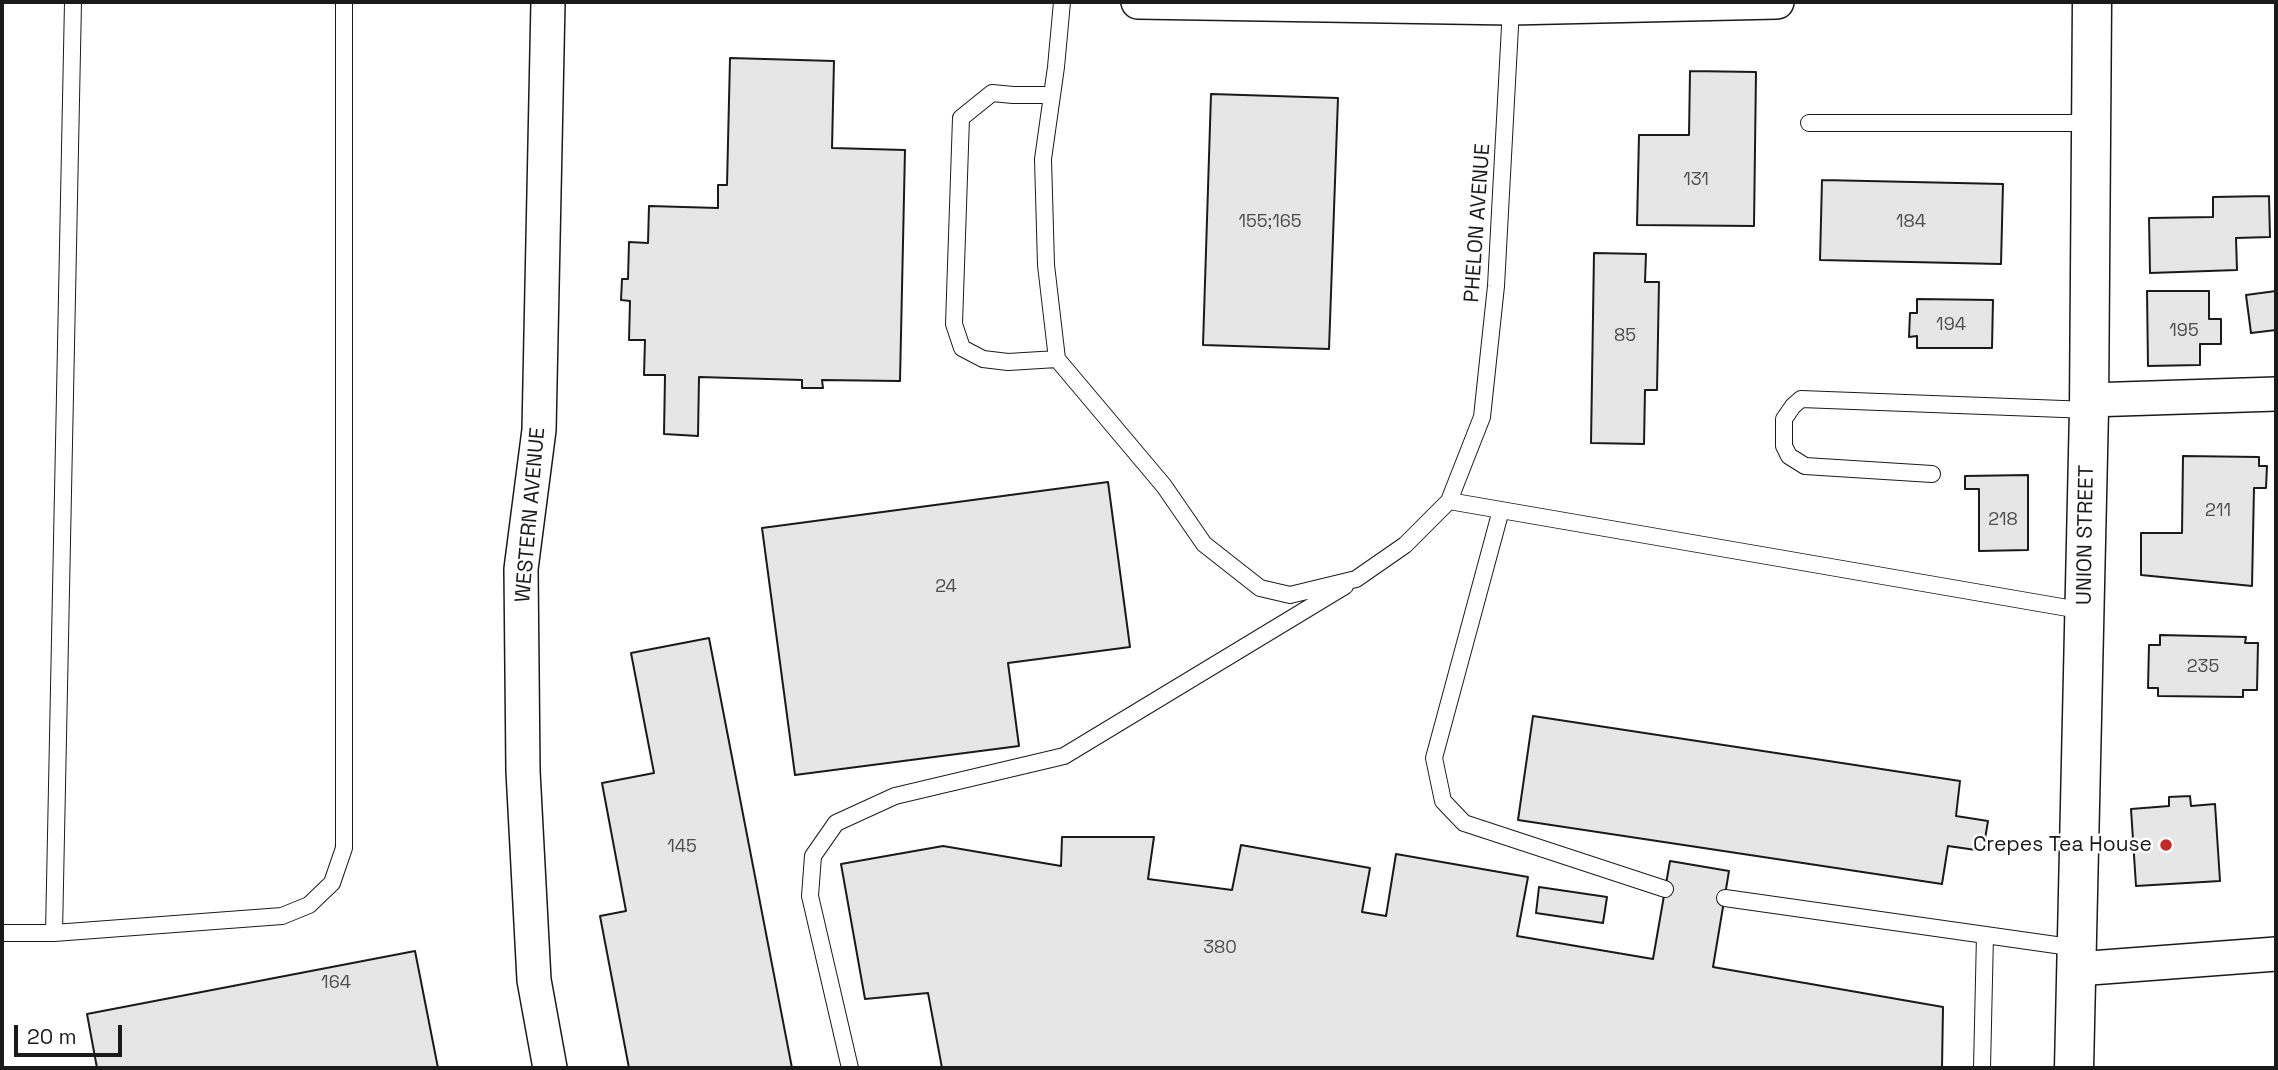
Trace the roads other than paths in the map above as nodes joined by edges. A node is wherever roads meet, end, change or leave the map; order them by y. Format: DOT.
graph roads {
  1 [pos="73,2"];
  2 [pos="344,2"];
  3 [pos="548,2"];
  4 [pos="1062,2"];
  5 [pos="1138,2"];
  6 [pos="1777,2"];
  7 [pos="2092,2"];
  8 [pos="1512,5"];
  9 [pos="1052,95"];
  10 [pos="1809,123"];
  11 [pos="2091,123"];
  12 [pos="1057,359"];
  13 [pos="2276,394"];
  14 [pos="2089,405"];
  15 [pos="1933,474"];
  16 [pos="1449,501"];
  17 [pos="1501,510"];
  18 [pos="1356,579"];
  19 [pos="2085,611"];
  20 [pos="1665,890"];
  21 [pos="1725,898"];
  22 [pos="2,933"];
  23 [pos="54,933"];
  24 [pos="1986,935"];
  25 [pos="2276,954"];
  26 [pos="2077,958"];
  27 [pos="550,1068"];
  28 [pos="850,1068"];
  29 [pos="1982,1068"];
  30 [pos="2074,1068"];
  1 -- 23 [label="lane"];
  2 -- 23 [label="lane"];
  3 -- 27 [label="street, WESTERN AVENUE"];
  4 -- 9 [label="lane"];
  5 -- 8 [label="street"];
  6 -- 8 [label="street"];
  7 -- 11 [label="main road, UNION STREET"];
  8 -- 16 [label="lane, PHELON AVENUE"];
  9 -- 12 [label="lane"];
  9 -- 12 [label="lane"];
  10 -- 11 [label="lane"];
  11 -- 14 [label="main road, UNION STREET"];
  12 -- 18 [label="lane"];
  13 -- 14 [label="street"];
  14 -- 15 [label="lane"];
  14 -- 19 [label="main road, UNION STREET"];
  16 -- 17 [label="lane"];
  16 -- 18 [label="lane"];
  17 -- 19 [label="lane"];
  17 -- 20 [label="lane"];
  18 -- 28 [label="lane"];
  19 -- 26 [label="main road, UNION STREET"];
  21 -- 24 [label="lane"];
  22 -- 23 [label="lane"];
  24 -- 26 [label="lane"];
  24 -- 29 [label="lane"];
  25 -- 26 [label="street"];
  26 -- 30 [label="main road, UNION STREET"];
}
